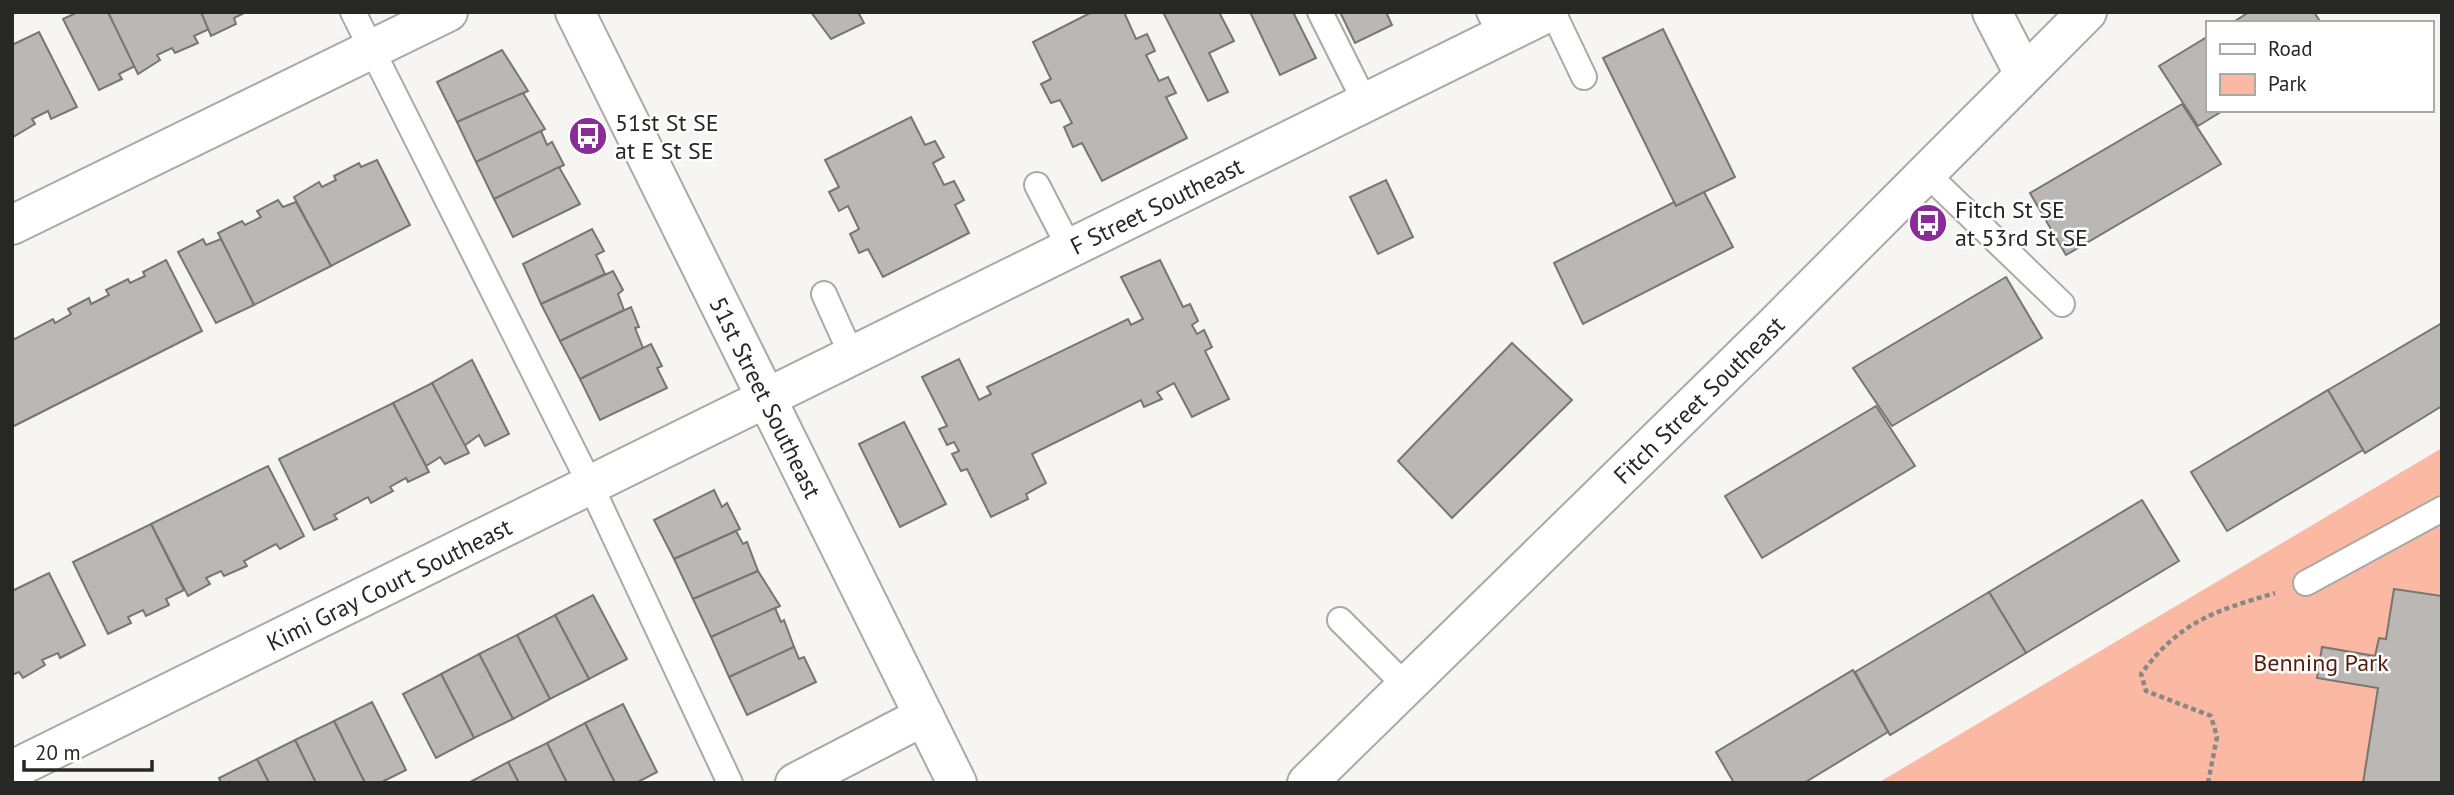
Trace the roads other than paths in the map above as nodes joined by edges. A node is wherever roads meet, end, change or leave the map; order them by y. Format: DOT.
graph roads {
  1 [pos="353,12"];
  2 [pos="448,12"];
  3 [pos="575,12"];
  4 [pos="1320,12"];
  5 [pos="1551,12"];
  6 [pos="1993,12"];
  7 [pos="2087,12"];
  8 [pos="1495,24"];
  9 [pos="372,50"];
  10 [pos="2024,74"];
  11 [pos="1584,77"];
  12 [pos="1365,102"];
  13 [pos="1926,173"];
  14 [pos="1037,185"];
  15 [pos="12,225"];
  16 [pos="1069,247"];
  17 [pos="824,295"];
  18 [pos="2062,304"];
  19 [pos="852,356"];
  20 [pos="765,398"];
  21 [pos="590,484"];
  22 [pos="2442,509"];
  23 [pos="2306,583"];
  24 [pos="1340,620"];
  25 [pos="1406,686"];
  26 [pos="924,716"];
  27 [pos="12,770"];
  28 [pos="730,783"];
  29 [pos="795,783"];
  30 [pos="957,783"];
  31 [pos="1307,783"];
  1 -- 9 [label="lane"];
  2 -- 9 [label="street"];
  3 -- 20 [label="street, 51st Street Southeast"];
  4 -- 12 [label="lane"];
  5 -- 8 [label="street, F Street Southeast"];
  5 -- 11 [label="lane"];
  6 -- 10 [label="street"];
  7 -- 10 [label="street, Fitch Street Southeast"];
  8 -- 12 [label="street, F Street Southeast"];
  9 -- 15 [label="street"];
  9 -- 21 [label="lane"];
  10 -- 13 [label="street, Fitch Street Southeast"];
  12 -- 16 [label="street, F Street Southeast"];
  13 -- 18 [label="lane"];
  13 -- 25 [label="street, Fitch Street Southeast"];
  14 -- 16 [label="lane"];
  16 -- 19 [label="street, F Street Southeast"];
  17 -- 19 [label="lane"];
  19 -- 20 [label="street, F Street Southeast"];
  20 -- 21 [label="street, Kimi Gray Court Southeast"];
  20 -- 26 [label="street, 51st Street Southeast"];
  21 -- 27 [label="street, Kimi Gray Court Southeast"];
  21 -- 28 [label="lane"];
  22 -- 23 [label="lane"];
  24 -- 25 [label="lane"];
  25 -- 31 [label="street, Fitch Street Southeast"];
  26 -- 29 [label="street"];
  26 -- 30 [label="street, 51st Street Southeast"];
}
